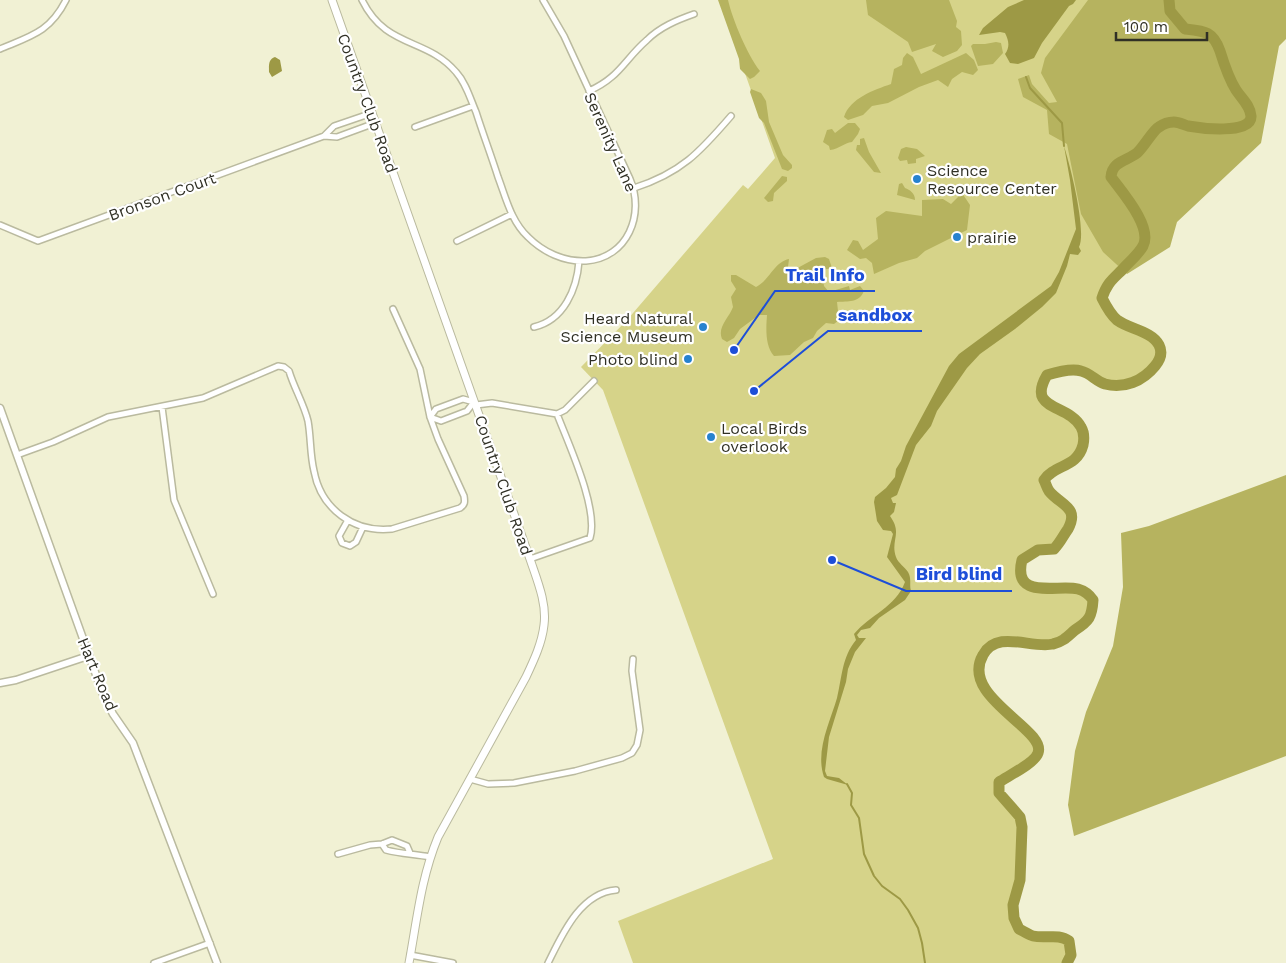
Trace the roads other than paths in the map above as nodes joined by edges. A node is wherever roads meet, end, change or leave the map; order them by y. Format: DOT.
graph roads {
  1 [pos="66,0"];
  2 [pos="332,0"];
  3 [pos="362,0"];
  4 [pos="543,0"];
  5 [pos="694,14"];
  6 [pos="0,49"];
  7 [pos="589,91"];
  8 [pos="473,106"];
  9 [pos="372,113"];
  10 [pos="731,116"];
  11 [pos="376,123"];
  12 [pos="415,127"];
  13 [pos="324,136"];
  14 [pos="634,188"];
  15 [pos="512,214"];
  16 [pos="0,224"];
  17 [pos="457,241"];
  18 [pos="579,261"];
  19 [pos="393,309"];
  20 [pos="534,328"];
  21 [pos="594,381"];
  22 [pos="475,403"];
  23 [pos="162,407"];
  24 [pos="0,408"];
  25 [pos="557,414"];
  26 [pos="430,417"];
  27 [pos="17,455"];
  28 [pos="348,520"];
  29 [pos="363,527"];
  30 [pos="530,559"];
  31 [pos="213,594"];
  32 [pos="88,656"];
  33 [pos="633,659"];
  34 [pos="0,683"];
  35 [pos="470,779"];
  36 [pos="382,844"];
  37 [pos="410,853"];
  38 [pos="338,854"];
  39 [pos="430,857"];
  40 [pos="616,890"];
  41 [pos="210,943"];
  42 [pos="410,959"];
  43 [pos="154,963"];
  44 [pos="217,963"];
  45 [pos="452,963"];
  46 [pos="548,963"];
  1 -- 6 [label="street"];
  2 -- 9 [label="main road, Country Club Road"];
  3 -- 8 [label="street"];
  4 -- 7 [label="street, Serenity Lane"];
  5 -- 7 [label="street"];
  7 -- 14 [label="street, Serenity Lane"];
  8 -- 12 [label="street"];
  8 -- 15 [label="street"];
  9 -- 11 [label="main road, Country Club Road"];
  9 -- 13 [label="street, Bronson Court"];
  10 -- 14 [label="street"];
  11 -- 13 [label="street, Bronson Court"];
  11 -- 22 [label="main road, Country Club Road"];
  13 -- 16 [label="street, Bronson Court"];
  14 -- 18 [label="street, Serenity Lane"];
  15 -- 17 [label="street"];
  15 -- 18 [label="street"];
  18 -- 20 [label="street"];
  19 -- 26 [label="street"];
  21 -- 25 [label="street"];
  22 -- 25 [label="street"];
  22 -- 26 [label="street"];
  22 -- 26 [label="street"];
  22 -- 30 [label="main road, Country Club Road"];
  23 -- 27 [label="street"];
  23 -- 28 [label="street"];
  23 -- 31 [label="street"];
  24 -- 27 [label="street, Hart Road"];
  25 -- 30 [label="street"];
  26 -- 29 [label="street"];
  27 -- 32 [label="street, Hart Road"];
  28 -- 29 [label="street"];
  28 -- 29 [label="street"];
  30 -- 35 [label="main road, Country Club Road"];
  32 -- 34 [label="street"];
  32 -- 41 [label="street, Hart Road"];
  33 -- 35 [label="street"];
  35 -- 39 [label="main road, Country Club Road"];
  36 -- 37 [label="street"];
  36 -- 37 [label="street"];
  36 -- 38 [label="street"];
  37 -- 39 [label="street"];
  39 -- 42 [label="main road, Country Club Road"];
  40 -- 46 [label="street"];
  41 -- 43 [label="street"];
  41 -- 44 [label="street, Hart Road"];
  42 -- 45 [label="street"];
}
